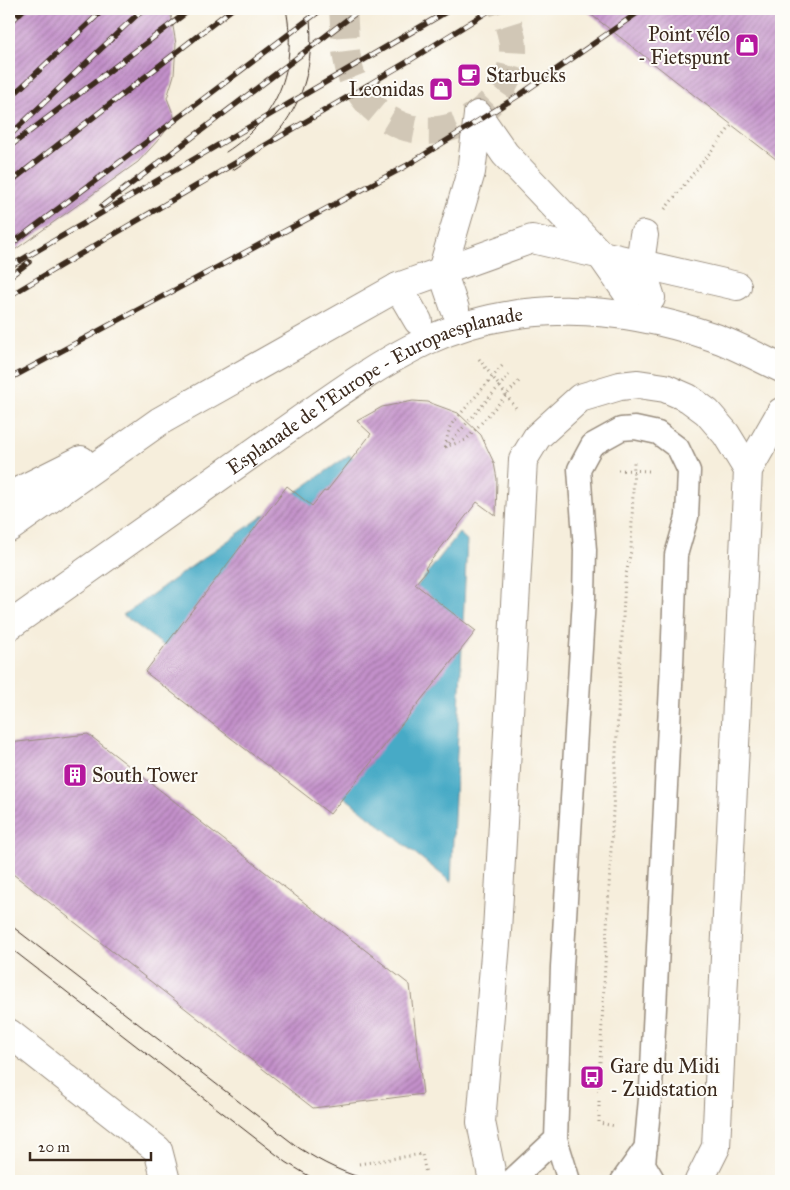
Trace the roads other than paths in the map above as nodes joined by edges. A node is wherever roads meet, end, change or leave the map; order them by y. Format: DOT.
graph roads {
  1 [pos="644,235"];
  2 [pos="600,254"];
  3 [pos="640,263"];
  4 [pos="442,271"];
  5 [pos="737,286"];
  6 [pos="398,287"];
  7 [pos="458,318"];
  8 [pos="418,321"];
  9 [pos="781,368"];
  10 [pos="781,412"];
  11 [pos="160,421"];
  12 [pos="748,470"];
  13 [pos="9,496"];
  14 [pos="9,528"];
  15 [pos="9,626"];
  16 [pos="9,1034"];
  17 [pos="556,1139"];
  18 [pos="646,1147"];
  19 [pos="166,1181"];
  20 [pos="493,1181"];
  21 [pos="511,1181"];
  22 [pos="569,1181"];
  23 [pos="622,1181"];
  24 [pos="654,1181"];
  25 [pos="699,1181"];
  1 -- 3 [label="street"];
  2 -- 3 [label="street"];
  2 -- 3 [label="street"];
  2 -- 4 [label="street"];
  2 -- 4 [label="street"];
  3 -- 5 [label="street"];
  4 -- 6 [label="street"];
  4 -- 7 [label="street"];
  6 -- 8 [label="street"];
  6 -- 11 [label="street"];
  7 -- 9 [label="street, Esplanade de l'Europe - Europaesplanade"];
  7 -- 15 [label="street, Esplanade de l'Europe - Europaesplanade"];
  10 -- 12 [label="street"];
  11 -- 13 [label="street"];
  11 -- 14 [label="street"];
  12 -- 20 [label="street"];
  12 -- 25 [label="street"];
  16 -- 19 [label="street"];
  17 -- 18 [label="lane"];
  17 -- 21 [label="lane"];
  17 -- 22 [label="lane"];
  18 -- 23 [label="lane"];
  18 -- 24 [label="lane"];
}
